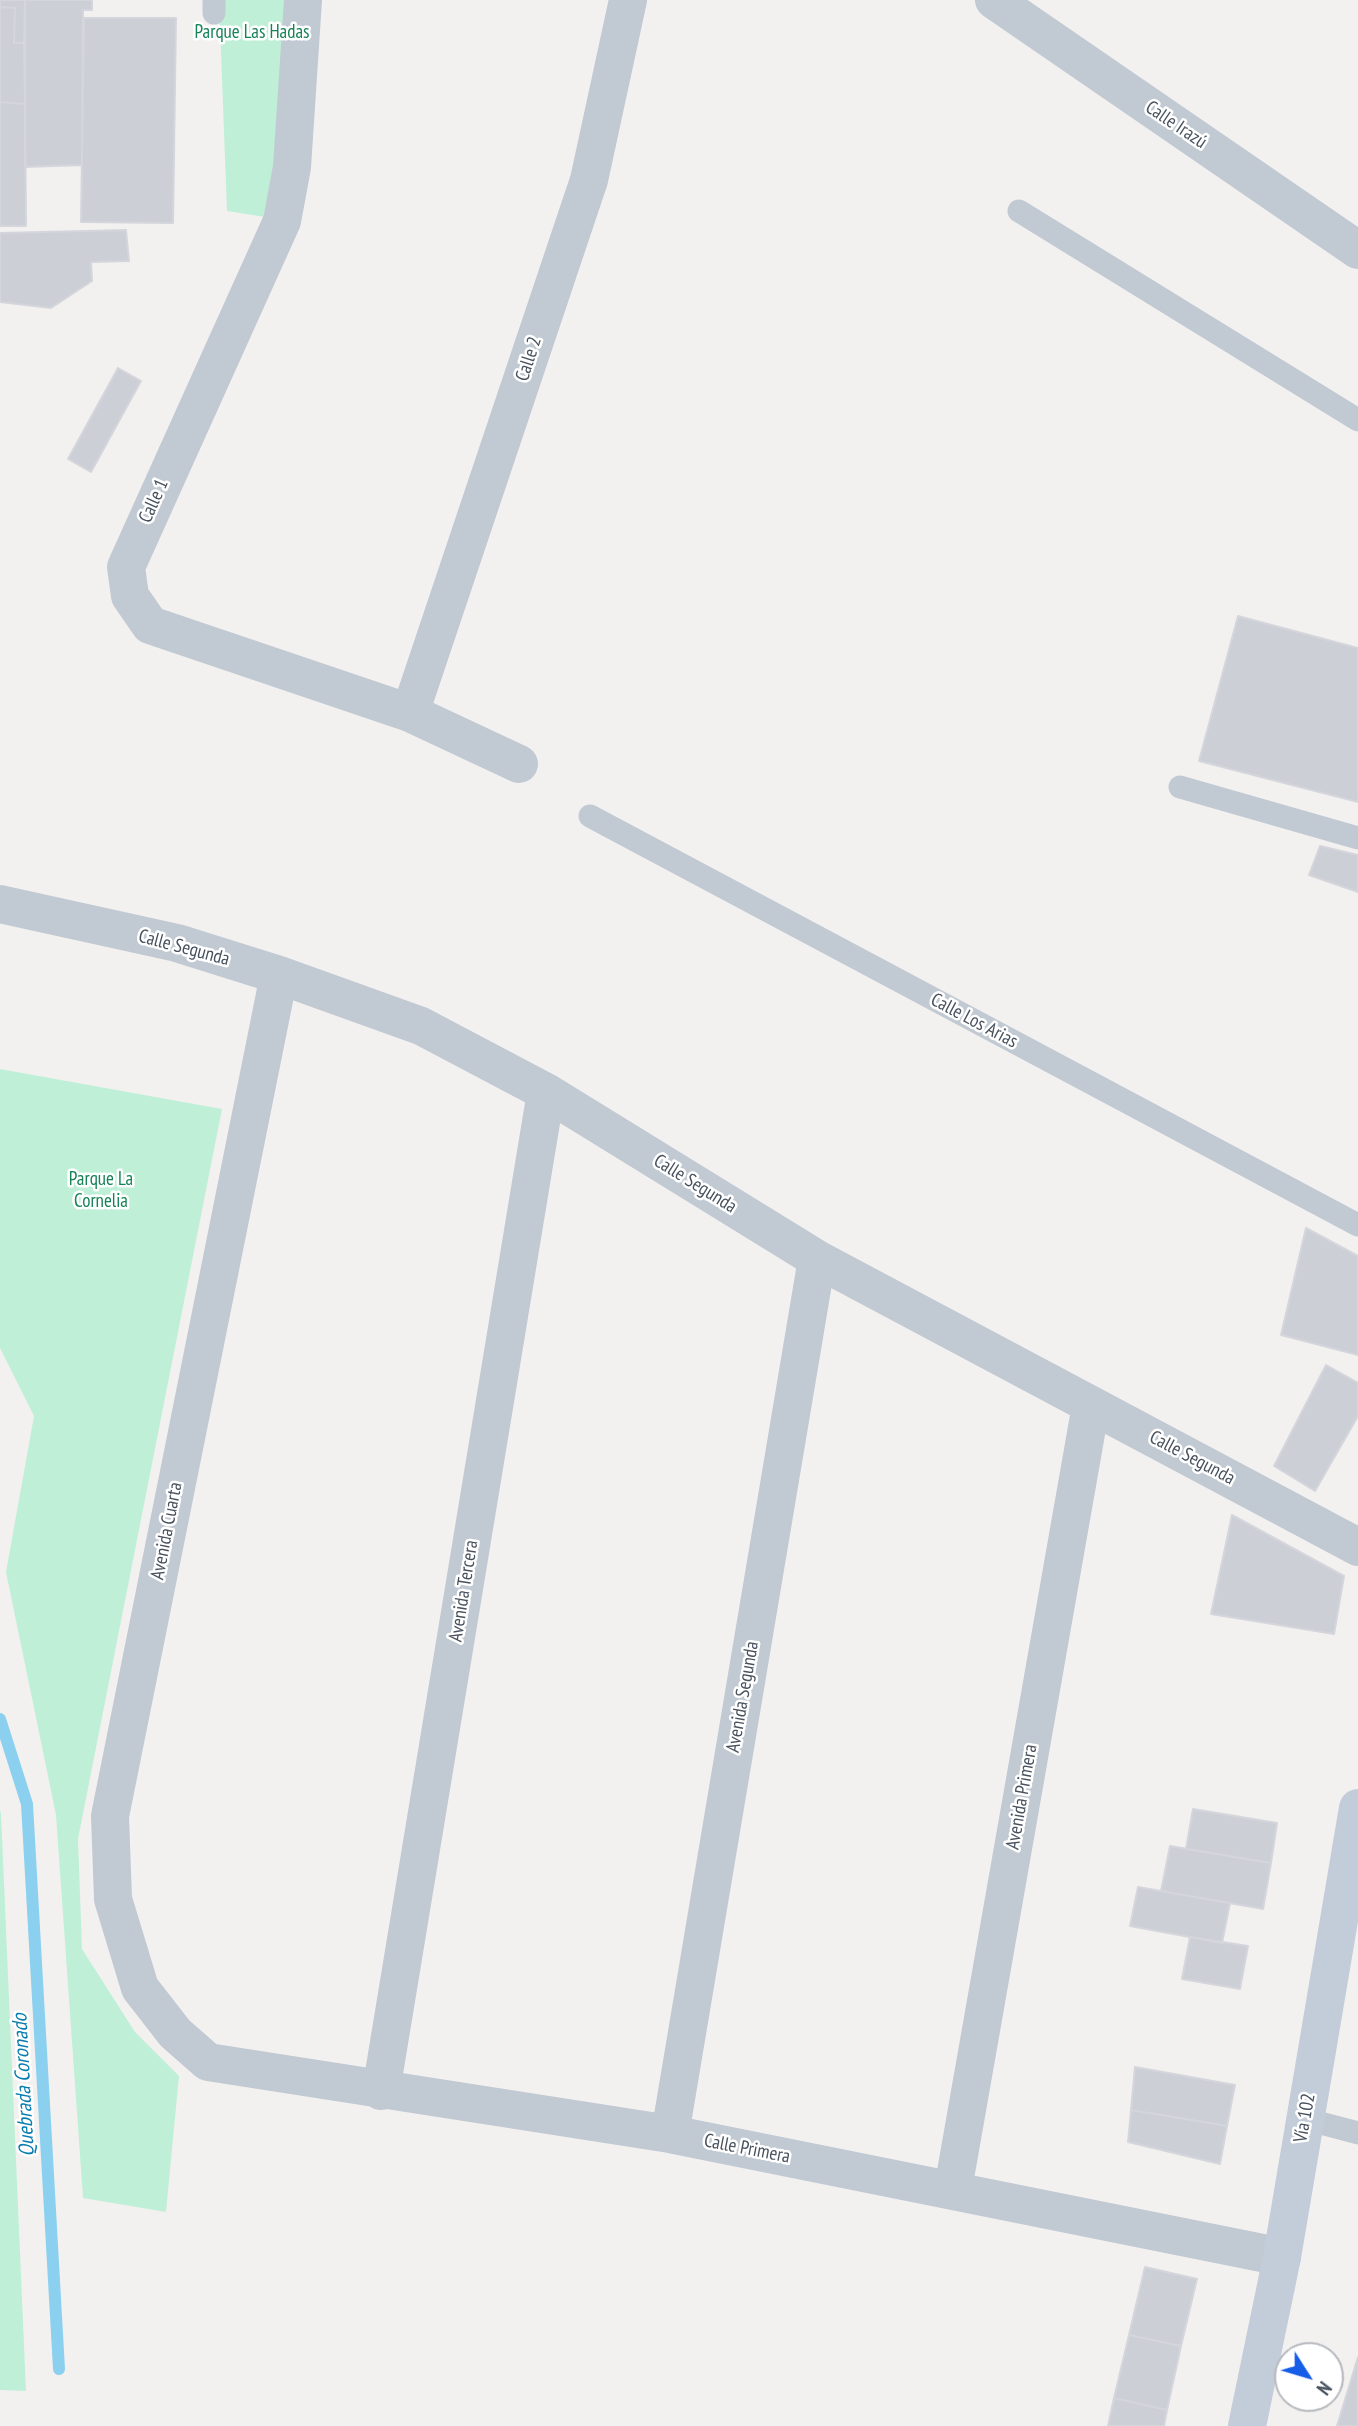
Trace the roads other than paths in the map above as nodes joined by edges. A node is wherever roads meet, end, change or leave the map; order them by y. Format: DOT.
graph roads {
  1 [pos="303,0"];
  2 [pos="628,0"];
  3 [pos="993,0"];
  4 [pos="1019,211"];
  5 [pos="1358,250"];
  6 [pos="1358,420"];
  7 [pos="410,713"];
  8 [pos="519,764"];
  9 [pos="1180,787"];
  10 [pos="590,816"];
  11 [pos="1358,838"];
  12 [pos="0,904"];
  13 [pos="279,975"];
  14 [pos="546,1092"];
  15 [pos="1358,1225"];
  16 [pos="817,1259"];
  17 [pos="1091,1405"];
  18 [pos="1358,1547"];
  19 [pos="1358,1808"];
  20 [pos="1354,1857"];
  21 [pos="1346,1950"];
  22 [pos="208,2062"];
  23 [pos="381,2091"];
  24 [pos="1305,2119"];
  25 [pos="1358,2133"];
  26 [pos="670,2134"];
  27 [pos="953,2189"];
  28 [pos="1282,2257"];
  29 [pos="1247,2426"];
  1 -- 7 [label="street, Calle 1"];
  2 -- 7 [label="street, Calle 2"];
  3 -- 5 [label="street, Calle Irazú"];
  4 -- 6 [label="lane"];
  7 -- 8 [label="street, Calle 1"];
  9 -- 11 [label="lane"];
  10 -- 15 [label="lane, Calle Los Arias"];
  12 -- 13 [label="street, Calle Segunda"];
  13 -- 14 [label="street, Calle Segunda"];
  13 -- 22 [label="street, Avenida Cuarta"];
  14 -- 16 [label="street, Calle Segunda"];
  14 -- 23 [label="street, Avenida Tercera"];
  16 -- 17 [label="street, Calle Segunda"];
  16 -- 26 [label="street, Avenida Segunda"];
  17 -- 18 [label="street, Calle Segunda"];
  17 -- 27 [label="street, Avenida Primera"];
  19 -- 20 [label="main road, Vía 102"];
  20 -- 21 [label="main road, Vía 102"];
  21 -- 24 [label="main road, Vía 102"];
  22 -- 23 [label="street, Calle Primera"];
  23 -- 26 [label="street, Calle Primera"];
  24 -- 25 [label="lane"];
  24 -- 28 [label="main road, Vía 102"];
  26 -- 27 [label="street, Calle Primera"];
  27 -- 28 [label="street, Calle Primera"];
  28 -- 29 [label="main road, Vía 102"];
}
